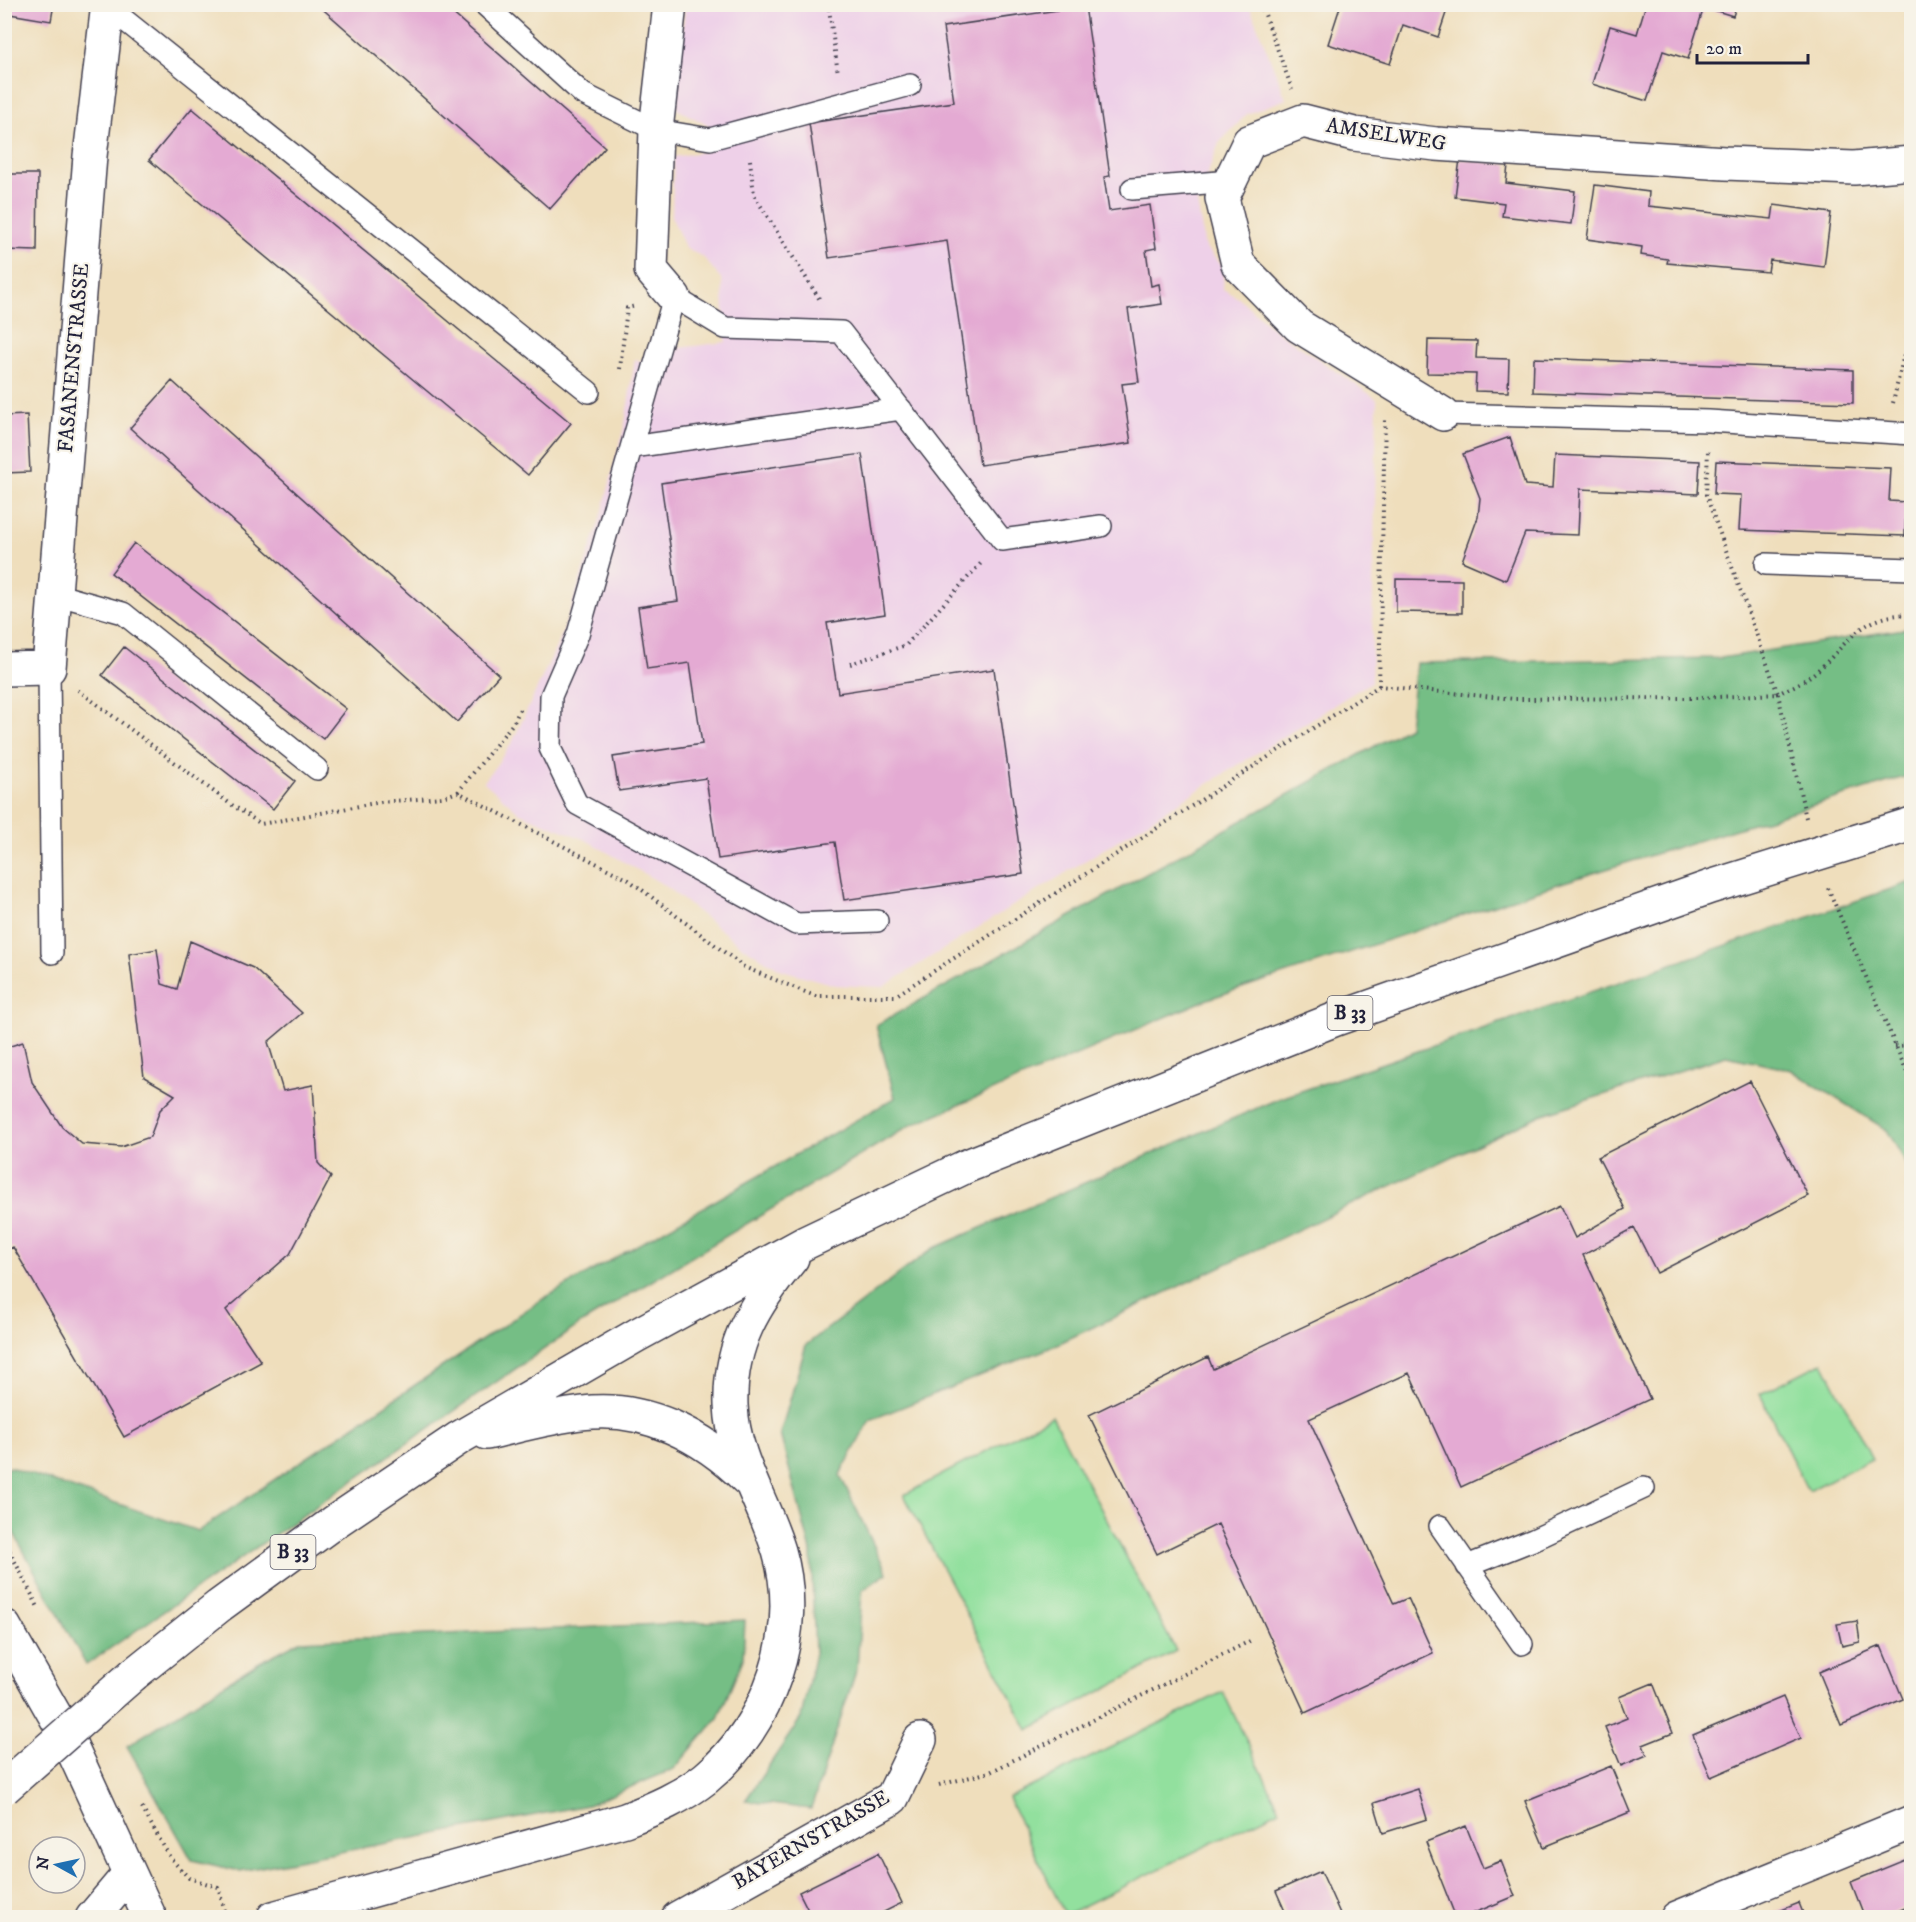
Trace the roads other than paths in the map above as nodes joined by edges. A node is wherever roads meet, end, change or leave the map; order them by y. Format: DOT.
graph roads {
  1 [pos="484,4"];
  2 [pos="670,4"];
  3 [pos="108,5"];
  4 [pos="910,85"];
  5 [pos="656,130"];
  6 [pos="1911,163"];
  7 [pos="1231,181"];
  8 [pos="1132,189"];
  9 [pos="674,297"];
  10 [pos="589,392"];
  11 [pos="900,409"];
  12 [pos="1443,414"];
  13 [pos="1911,434"];
  14 [pos="632,447"];
  15 [pos="1101,526"];
  16 [pos="1766,564"];
  17 [pos="1911,569"];
  18 [pos="55,594"];
  19 [pos="49,668"];
  20 [pos="4,669"];
  21 [pos="316,769"];
  22 [pos="1911,824"];
  23 [pos="877,921"];
  24 [pos="52,953"];
  25 [pos="805,1243"];
  26 [pos="459,1438"];
  27 [pos="752,1483"];
  28 [pos="1644,1488"];
  29 [pos="1440,1526"];
  30 [pos="1467,1566"];
  31 [pos="4,1626"];
  32 [pos="1522,1644"];
  33 [pos="920,1740"];
  34 [pos="4,1788"];
  35 [pos="1911,1822"];
  36 [pos="129,1874"];
  37 [pos="92,1917"];
  38 [pos="150,1917"];
  39 [pos="273,1917"];
  40 [pos="678,1917"];
  41 [pos="1677,1917"];
  1 -- 5 [label="lane"];
  2 -- 5 [label="main road"];
  3 -- 10 [label="lane"];
  3 -- 18 [label="main road, FASANENSTRASSE"];
  4 -- 5 [label="lane"];
  5 -- 9 [label="main road"];
  6 -- 7 [label="main road, AMSELWEG"];
  7 -- 8 [label="lane"];
  7 -- 12 [label="main road, AMSELWEG"];
  9 -- 11 [label="lane"];
  9 -- 14 [label="lane"];
  11 -- 14 [label="lane"];
  11 -- 15 [label="lane"];
  12 -- 13 [label="lane"];
  14 -- 23 [label="lane"];
  16 -- 17 [label="lane"];
  18 -- 19 [label="main road, FASANENSTRASSE"];
  18 -- 21 [label="lane"];
  19 -- 20 [label="main road"];
  19 -- 24 [label="lane"];
  22 -- 25 [label="main road, B 33"];
  25 -- 26 [label="main road, B 33"];
  25 -- 27 [label="main road"];
  26 -- 27 [label="main road"];
  26 -- 34 [label="main road, B 33, bridge"];
  27 -- 39 [label="main road"];
  28 -- 30 [label="lane"];
  29 -- 30 [label="lane"];
  30 -- 32 [label="lane"];
  31 -- 36 [label="main road"];
  33 -- 40 [label="main road, BAYERNSTRASSE"];
  35 -- 41 [label="main road"];
  36 -- 37 [label="main road"];
  36 -- 38 [label="main road"];
}
